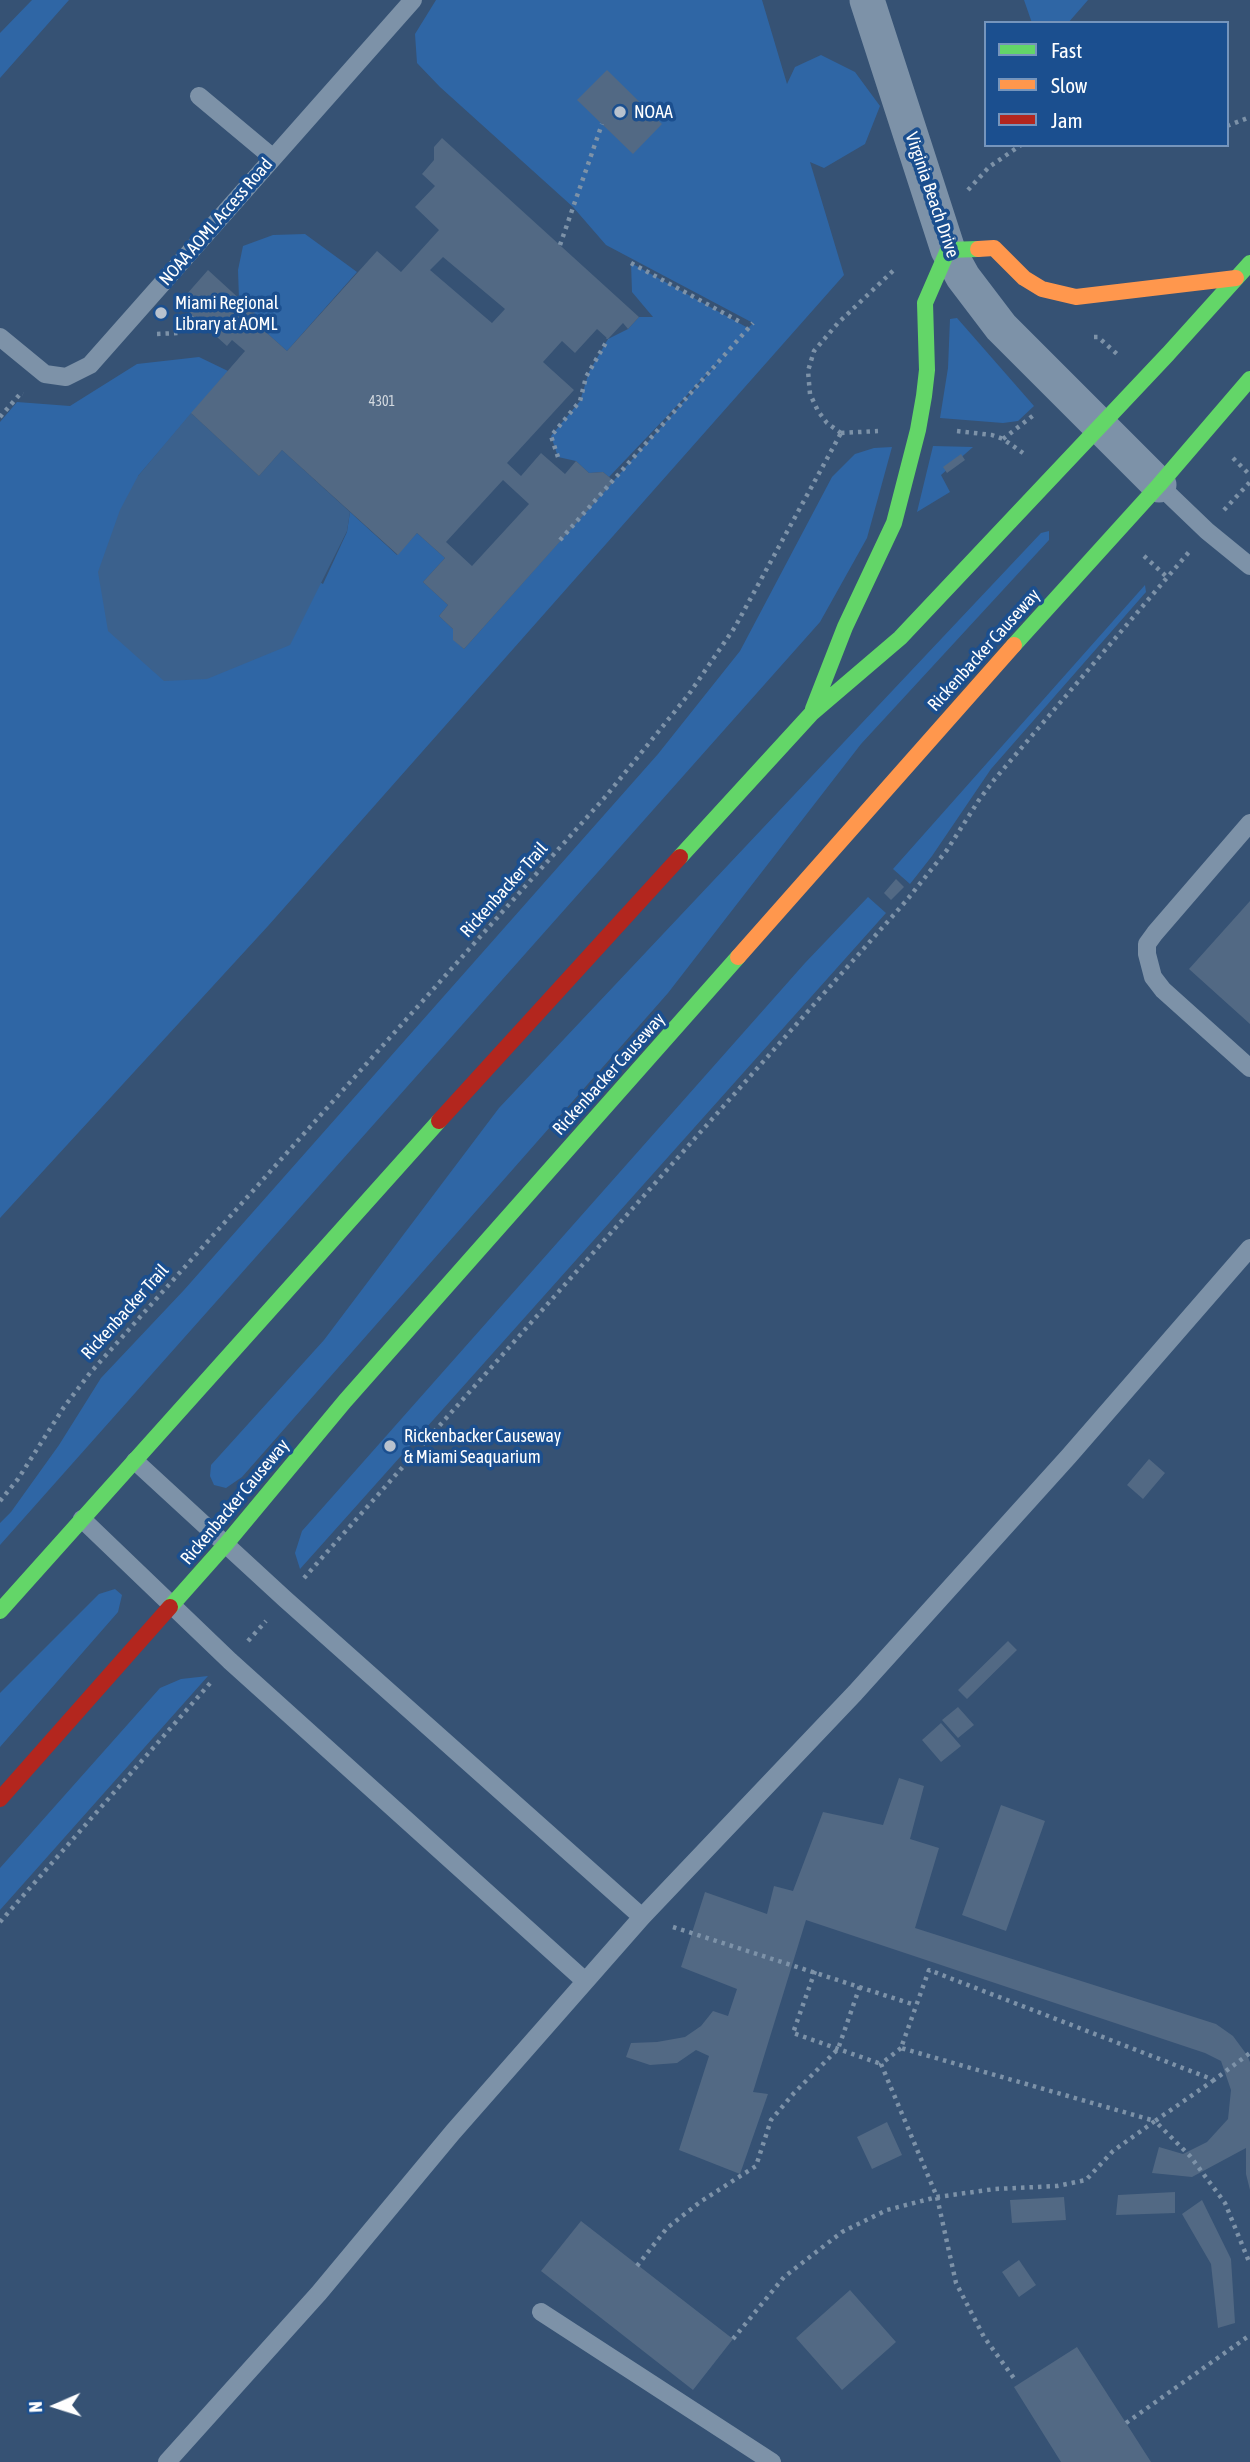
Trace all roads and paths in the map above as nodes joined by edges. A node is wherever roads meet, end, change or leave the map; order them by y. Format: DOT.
graph roads {
  1 [pos="413,0"];
  2 [pos="867,0"];
  3 [pos="199,96"];
  4 [pos="1250,117"];
  5 [pos="602,124"];
  6 [pos="1229,125"];
  7 [pos="1018,147"];
  8 [pos="272,157"];
  9 [pos="974,183"];
  10 [pos="560,245"];
  11 [pos="948,250"];
  12 [pos="902,261"];
  13 [pos="1250,262"];
  14 [pos="631,263"];
  15 [pos="1236,278"];
  16 [pos="742,323"];
  17 [pos="753,323"];
  18 [pos="0,337"];
  19 [pos="608,339"];
  20 [pos="1250,379"];
  21 [pos="1040,408"];
  22 [pos="1099,426"];
  23 [pos="881,431"];
  24 [pos="950,431"];
  25 [pos="841,433"];
  26 [pos="1003,439"];
  27 [pos="1014,445"];
  28 [pos="558,457"];
  29 [pos="1245,469"];
  30 [pos="1250,475"];
  31 [pos="1250,482"];
  32 [pos="1159,485"];
  33 [pos="1239,492"];
  34 [pos="560,540"];
  35 [pos="1180,564"];
  36 [pos="1250,566"];
  37 [pos="1160,570"];
  38 [pos="1168,578"];
  39 [pos="811,714"];
  40 [pos="1250,823"];
  41 [pos="1250,1068"];
  42 [pos="1250,1248"];
  43 [pos="135,1461"];
  44 [pos="0,1501"];
  45 [pos="82,1519"];
  46 [pos="226,1544"];
  47 [pos="285,1599"];
  48 [pos="172,1606"];
  49 [pos="0,1611"];
  50 [pos="230,1661"];
  51 [pos="0,1799"];
  52 [pos="642,1917"];
  53 [pos="0,1923"];
  54 [pos="815,1971"];
  55 [pos="585,1981"];
  56 [pos="860,1986"];
  57 [pos="915,2005"];
  58 [pos="901,2048"];
  59 [pos="838,2049"];
  60 [pos="1250,2053"];
  61 [pos="881,2064"];
  62 [pos="1214,2080"];
  63 [pos="1155,2121"];
  64 [pos="937,2197"];
  65 [pos="1250,2264"];
  66 [pos="637,2266"];
  67 [pos="541,2312"];
  68 [pos="1250,2335"];
  69 [pos="733,2339"];
  70 [pos="1016,2381"];
  71 [pos="1126,2423"];
  72 [pos="167,2462"];
  73 [pos="772,2462"];
  1 -- 8 [label="lane, NOAA AOML Access Road"];
  2 -- 11 [label="street, Virginia Beach Drive"];
  3 -- 8 [label="lane"];
  4 -- 6 [label="path"];
  5 -- 10 [label="path"];
  7 -- 9 [label="path"];
  8 -- 18 [label="lane, NOAA AOML Access Road"];
  11 -- 15 [label="main road"];
  11 -- 22 [label="street, Virginia Beach Drive"];
  11 -- 39 [label="main road"];
  12 -- 25 [label="path"];
  13 -- 15 [label="main road"];
  14 -- 16 [label="path"];
  15 -- 22 [label="main road"];
  17 -- 34 [label="path"];
  19 -- 28 [label="path"];
  20 -- 32 [label="main road, Rickenbacker Causeway"];
  21 -- 26 [label="path"];
  22 -- 32 [label="street, Virginia Beach Drive"];
  22 -- 39 [label="main road"];
  23 -- 25 [label="path"];
  24 -- 26 [label="path"];
  25 -- 44 [label="path, Rickenbacker Trail"];
  26 -- 27 [label="path"];
  29 -- 30 [label="path"];
  31 -- 33 [label="path"];
  32 -- 36 [label="lane"];
  32 -- 46 [label="main road, Rickenbacker Causeway"];
  35 -- 38 [label="path"];
  37 -- 38 [label="path"];
  38 -- 47 [label="path"];
  39 -- 43 [label="main road"];
  40 -- 41 [label="lane"];
  42 -- 52 [label="lane"];
  43 -- 45 [label="main road"];
  43 -- 46 [label="lane"];
  45 -- 48 [label="lane"];
  45 -- 49 [label="main road"];
  46 -- 47 [label="lane"];
  46 -- 48 [label="main road, Rickenbacker Causeway"];
  47 -- 50 [label="path"];
  47 -- 52 [label="lane"];
  48 -- 50 [label="lane"];
  48 -- 51 [label="main road, Rickenbacker Causeway"];
  50 -- 53 [label="path"];
  50 -- 55 [label="lane"];
  52 -- 54 [label="path"];
  52 -- 55 [label="lane"];
  54 -- 56 [label="path"];
  54 -- 59 [label="path"];
  55 -- 72 [label="lane"];
  56 -- 57 [label="path"];
  56 -- 59 [label="path"];
  57 -- 58 [label="path"];
  57 -- 62 [label="path"];
  58 -- 61 [label="path"];
  58 -- 63 [label="path"];
  59 -- 61 [label="path"];
  59 -- 66 [label="path"];
  60 -- 62 [label="path"];
  61 -- 64 [label="path"];
  62 -- 63 [label="path"];
  63 -- 64 [label="path"];
  63 -- 65 [label="path"];
  64 -- 69 [label="path"];
  64 -- 70 [label="path"];
  67 -- 73 [label="lane"];
  68 -- 71 [label="path"];
}
